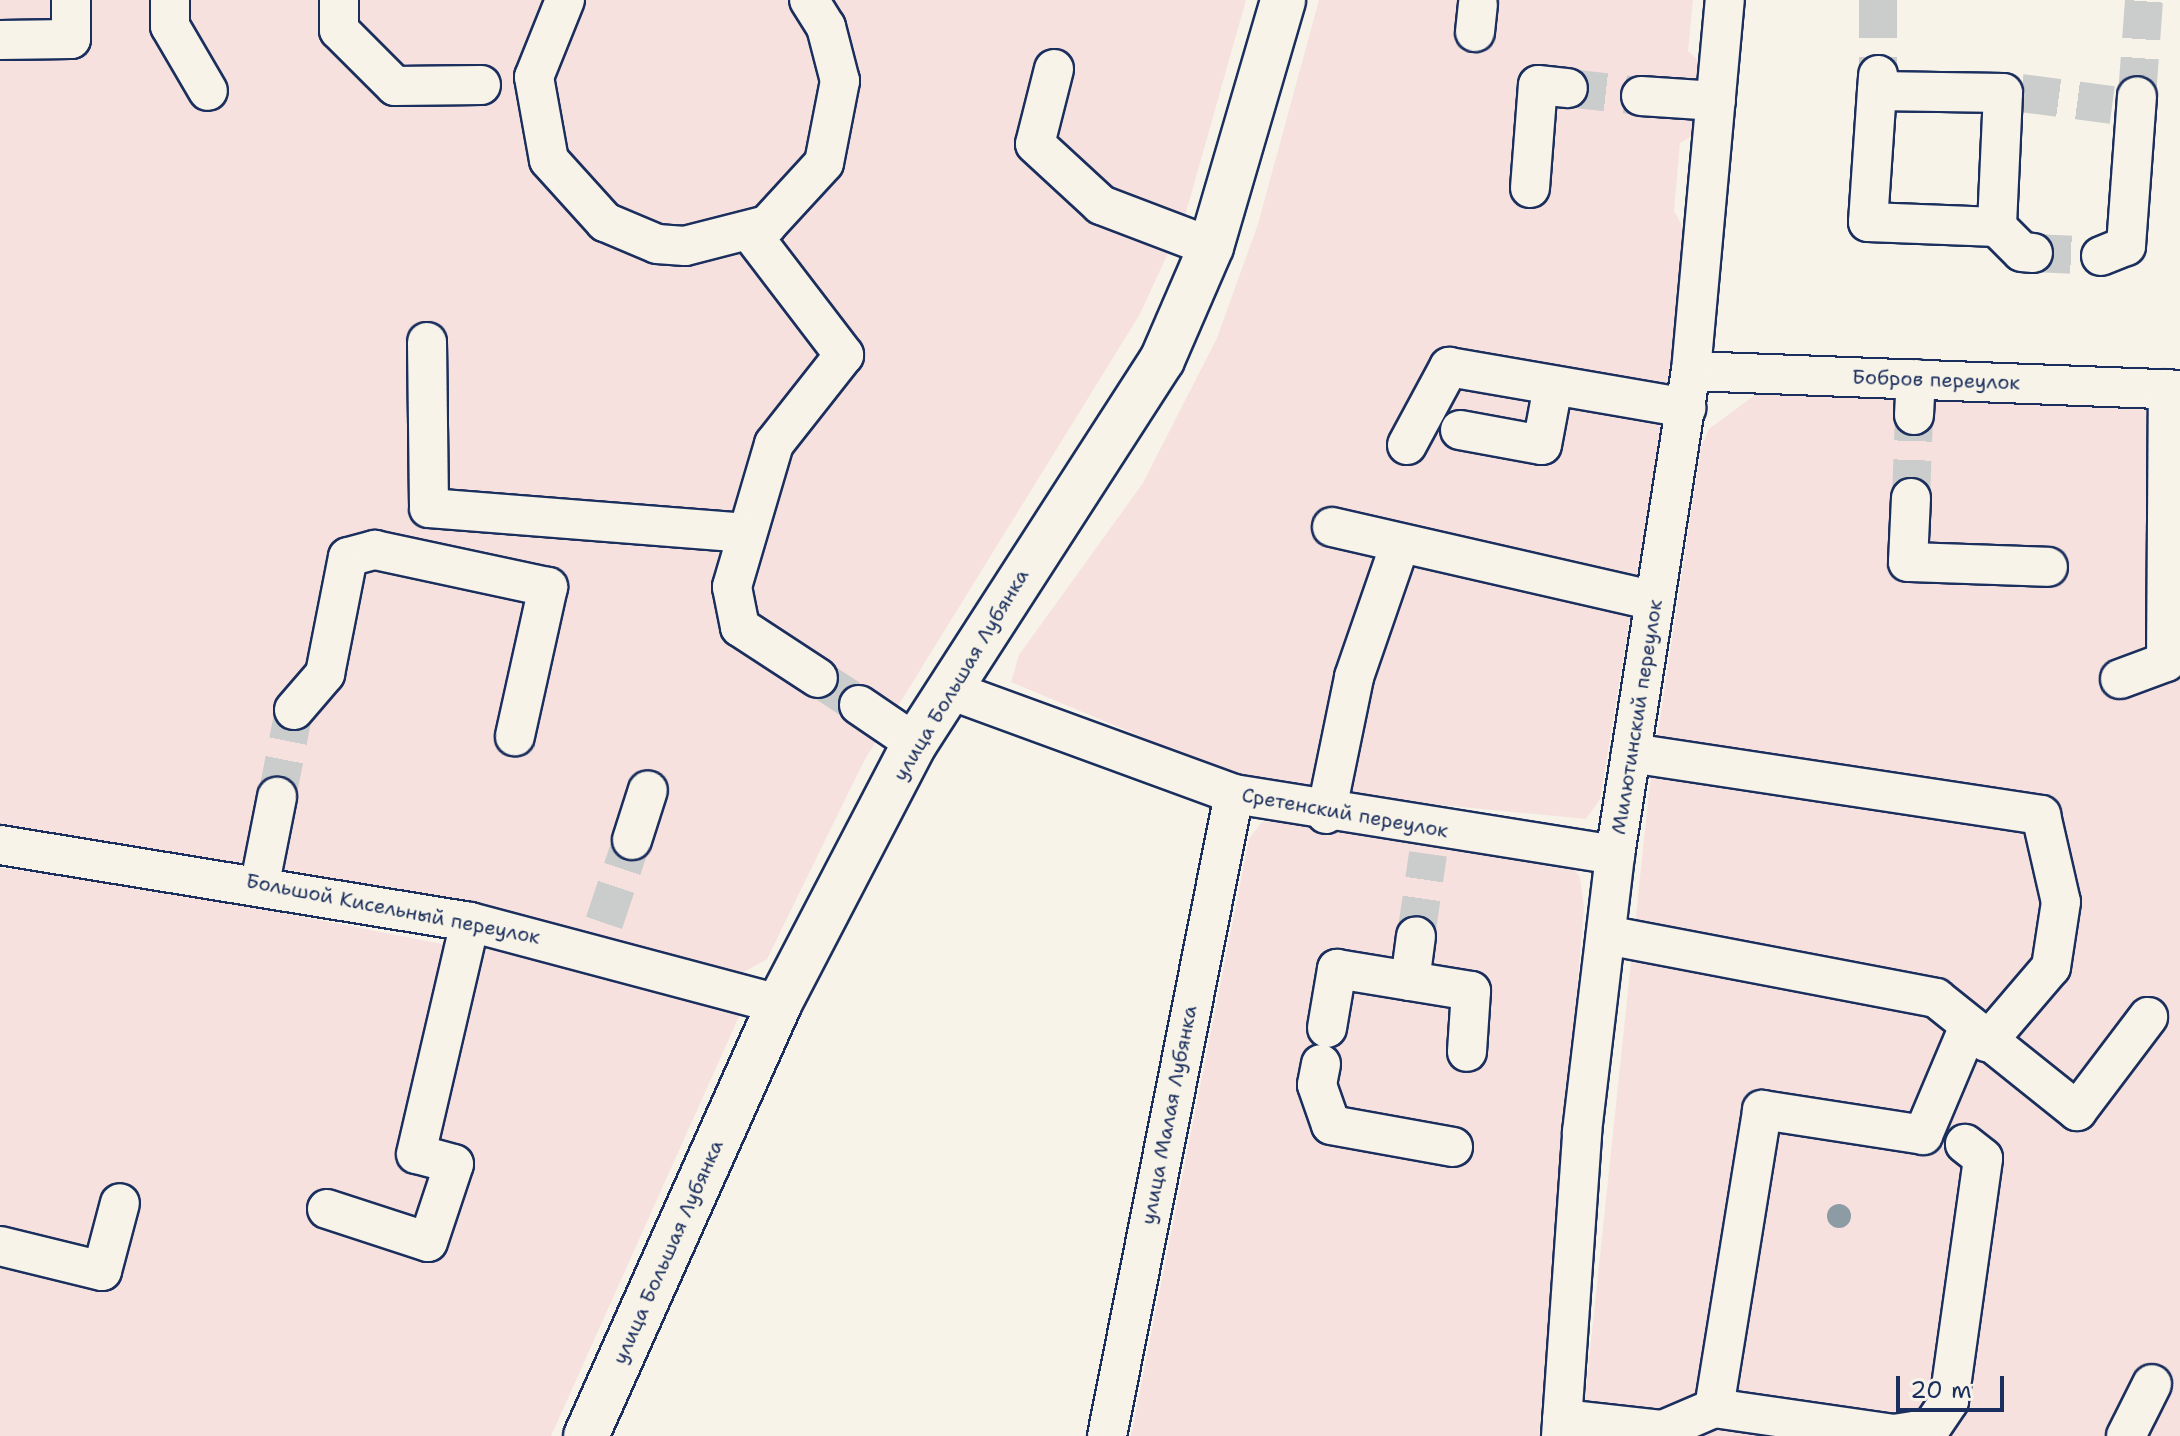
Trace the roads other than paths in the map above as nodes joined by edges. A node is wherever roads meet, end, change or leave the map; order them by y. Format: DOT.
graph roads {
  1 [pos="71,0"];
  2 [pos="170,0"];
  3 [pos="339,0"];
  4 [pos="565,0"];
  5 [pos="809,0"];
  6 [pos="1283,0"];
  7 [pos="1725,0"];
  8 [pos="0,40"];
  9 [pos="1054,69"];
  10 [pos="481,85"];
  11 [pos="1568,88"];
  12 [pos="208,91"];
  13 [pos="1641,96"];
  14 [pos="1716,101"];
  15 [pos="2128,103"];
  16 [pos="1530,188"];
  17 [pos="1997,227"];
  18 [pos="750,232"];
  19 [pos="1211,247"];
  20 [pos="2033,253"];
  21 [pos="2101,256"];
  22 [pos="427,342"];
  23 [pos="1691,371"];
  24 [pos="1553,386"];
  25 [pos="2174,389"];
  26 [pos="1686,408"];
  27 [pos="1460,430"];
  28 [pos="1407,445"];
  29 [pos="1911,498"];
  30 [pos="1332,527"];
  31 [pos="747,533"];
  32 [pos="1399,547"];
  33 [pos="2048,567"];
  34 [pos="1655,601"];
  35 [pos="818,678"];
  36 [pos="2120,679"];
  37 [pos="947,689"];
  38 [pos="859,705"];
  39 [pos="294,710"];
  40 [pos="515,736"];
  41 [pos="915,743"];
  42 [pos="1631,753"];
  43 [pos="648,790"];
  44 [pos="1234,794"];
  45 [pos="277,797"];
  46 [pos="1326,814"];
  47 [pos="632,840"];
  48 [pos="0,845"];
  49 [pos="1615,855"];
  50 [pos="260,883"];
  51 [pos="470,922"];
  52 [pos="1606,935"];
  53 [pos="1416,936"];
  54 [pos="1410,981"];
  55 [pos="779,1004"];
  56 [pos="2148,1017"];
  57 [pos="1978,1034"];
  58 [pos="1467,1052"];
  59 [pos="1945,1140"];
  60 [pos="1453,1147"];
  61 [pos="120,1203"];
  62 [pos="327,1209"];
  63 [pos="0,1246"];
  64 [pos="2152,1384"];
  65 [pos="1714,1408"];
  66 [pos="1562,1427"];
  67 [pos="586,1436"];
  68 [pos="1107,1436"];
  69 [pos="2126,1436"];
  1 -- 8 [label="street"];
  2 -- 12 [label="street"];
  3 -- 10 [label="street"];
  4 -- 18 [label="street"];
  5 -- 18 [label="street"];
  6 -- 19 [label="main road, улица Большая Лубянка"];
  7 -- 14 [label="street, Милютинский переулок"];
  9 -- 19 [label="street"];
  11 -- 16 [label="street"];
  13 -- 14 [label="street"];
  14 -- 23 [label="street, Милютинский переулок"];
  15 -- 21 [label="street"];
  17 -- 17 [label="street"];
  17 -- 20 [label="street"];
  18 -- 31 [label="street"];
  19 -- 37 [label="main road, улица Большая Лубянка"];
  22 -- 31 [label="street"];
  23 -- 25 [label="street, Бобров переулок"];
  23 -- 26 [label="street, Милютинский переулок"];
  24 -- 26 [label="street"];
  24 -- 27 [label="street"];
  24 -- 28 [label="street"];
  25 -- 36 [label="street"];
  26 -- 34 [label="street, Милютинский переулок"];
  29 -- 33 [label="street"];
  30 -- 32 [label="street"];
  31 -- 35 [label="street"];
  32 -- 34 [label="street"];
  32 -- 46 [label="street"];
  34 -- 42 [label="street, Милютинский переулок"];
  37 -- 41 [label="main road, улица Большая Лубянка"];
  37 -- 44 [label="street, Сретенский переулок"];
  38 -- 41 [label="street"];
  39 -- 40 [label="street"];
  41 -- 55 [label="main road, улица Большая Лубянка"];
  42 -- 49 [label="street, Милютинский переулок"];
  42 -- 57 [label="street"];
  43 -- 47 [label="street"];
  44 -- 46 [label="street, Сретенский переулок"];
  44 -- 68 [label="street, улица Малая Лубянка"];
  45 -- 50 [label="street"];
  46 -- 49 [label="street, Сретенский переулок"];
  48 -- 50 [label="street, Большой Кисельный переулок"];
  49 -- 52 [label="street, Милютинский переулок"];
  50 -- 51 [label="street, Большой Кисельный переулок"];
  51 -- 55 [label="street, Большой Кисельный переулок"];
  51 -- 62 [label="street"];
  52 -- 57 [label="street"];
  52 -- 66 [label="street, Милютинский переулок"];
  53 -- 54 [label="street"];
  54 -- 58 [label="street"];
  54 -- 60 [label="street"];
  55 -- 67 [label="main road, улица Большая Лубянка"];
  56 -- 57 [label="street"];
  57 -- 59 [label="street"];
  59 -- 65 [label="street"];
  59 -- 65 [label="street"];
  61 -- 63 [label="street"];
  64 -- 69 [label="street"];
  65 -- 66 [label="street"];
}
